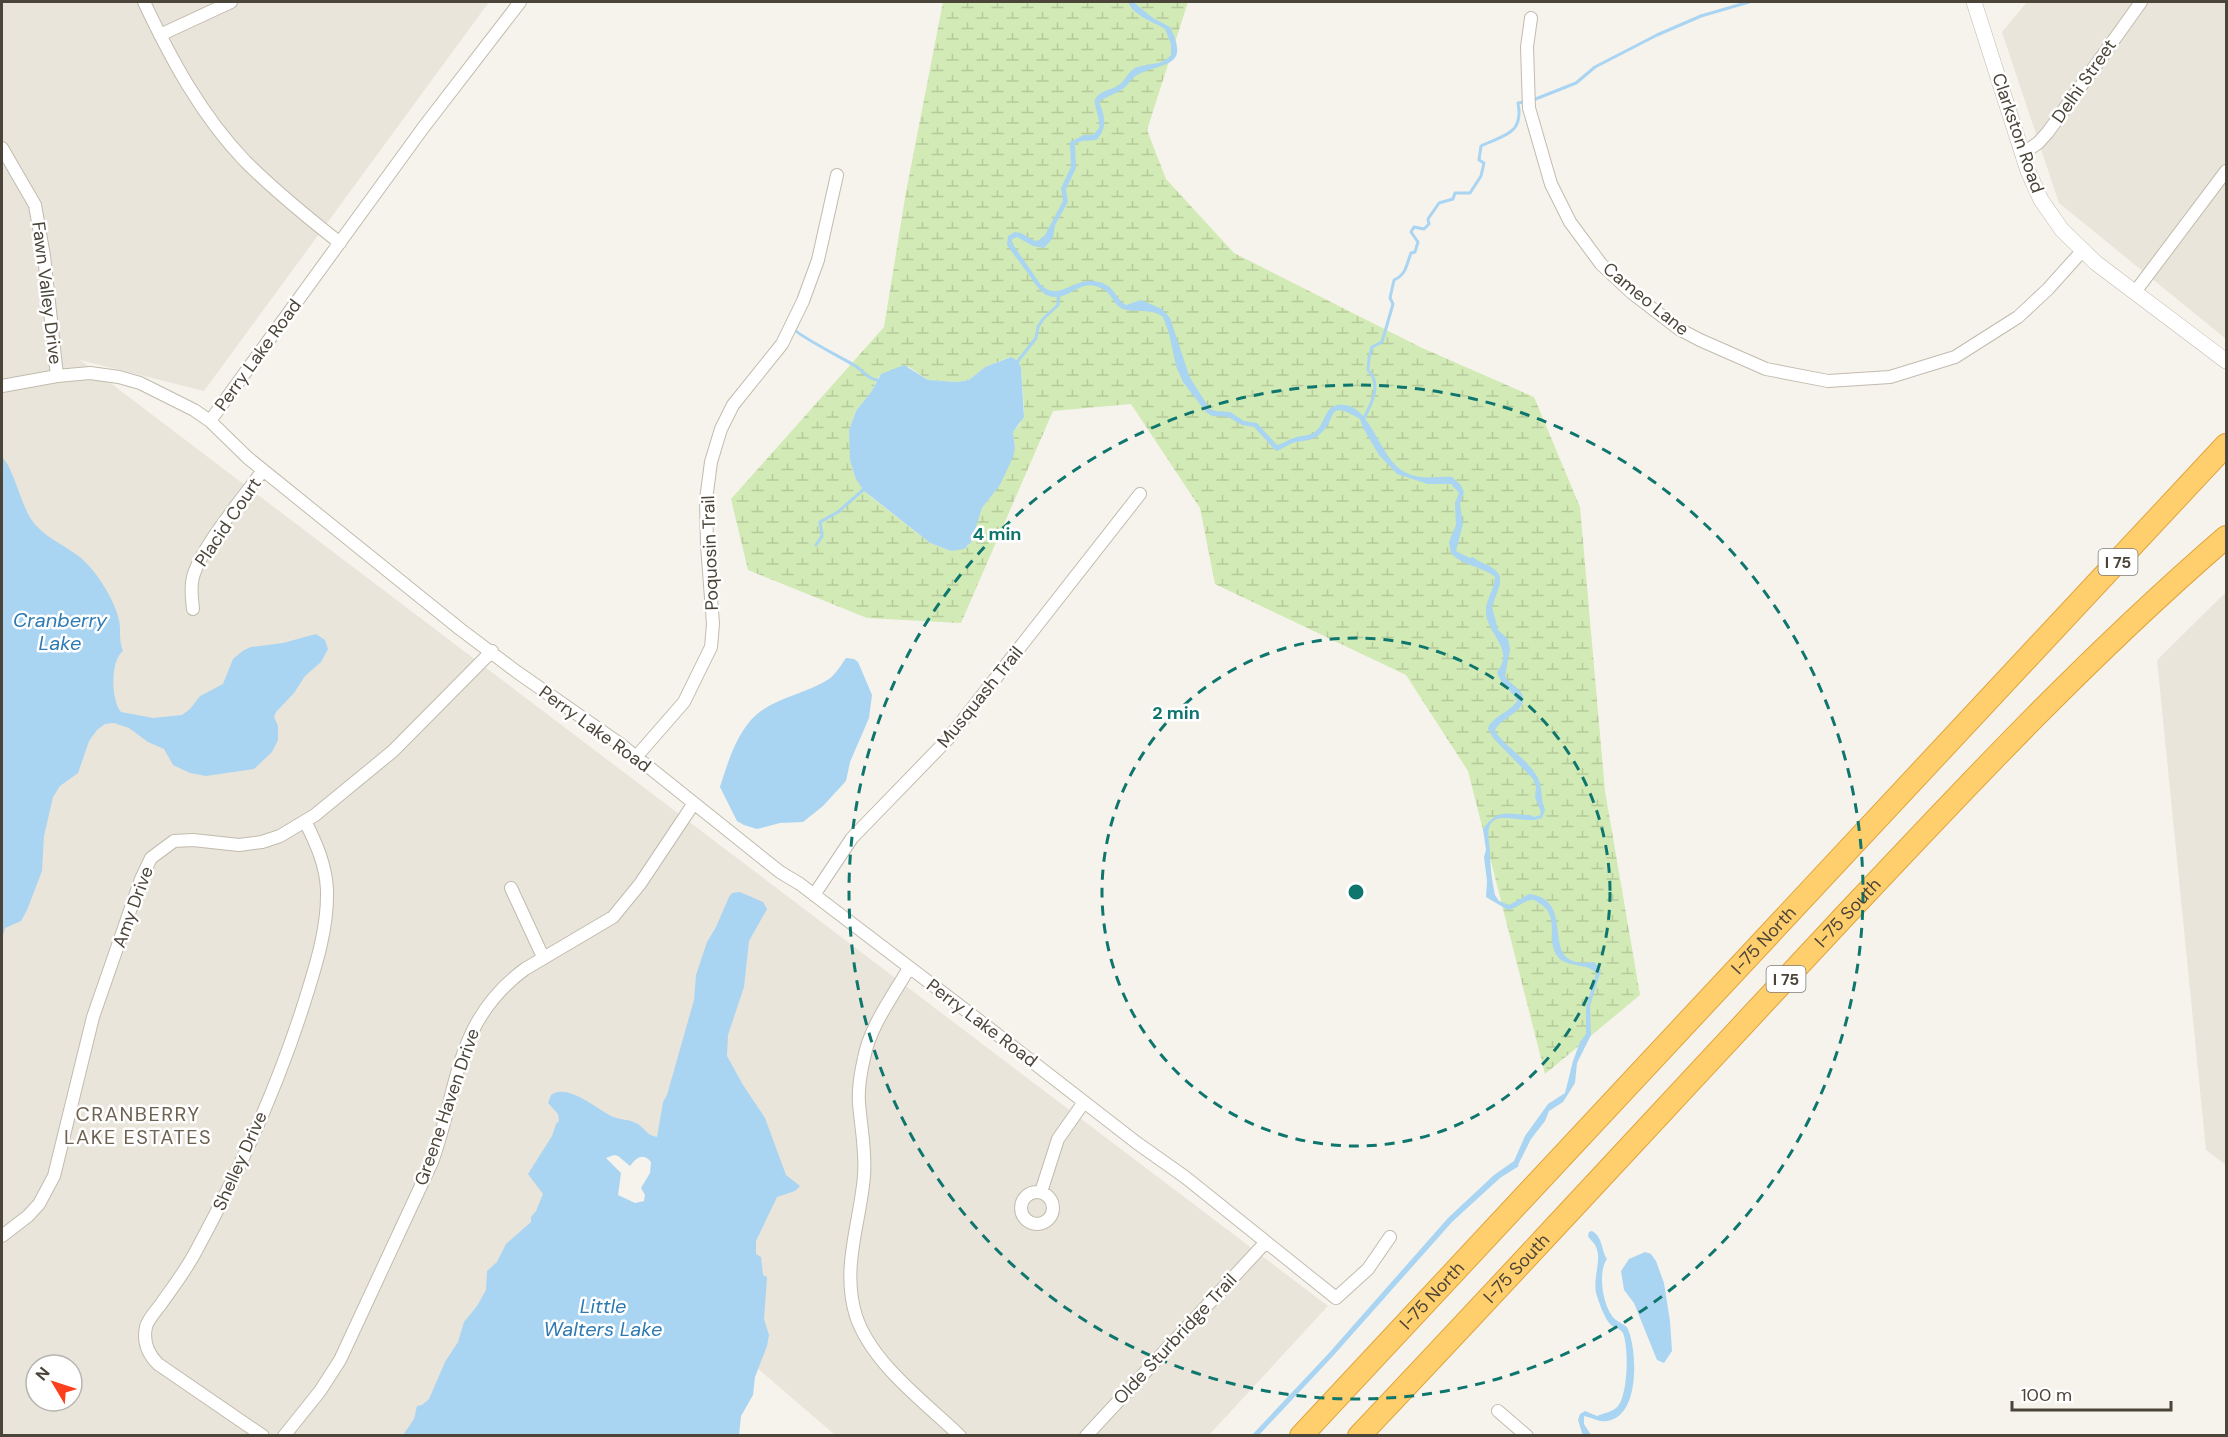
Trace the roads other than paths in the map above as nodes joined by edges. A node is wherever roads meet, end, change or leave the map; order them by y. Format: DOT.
graph roads {
  1 [pos="144,2"];
  2 [pos="231,2"];
  3 [pos="520,2"];
  4 [pos="1974,2"];
  5 [pos="2141,2"];
  6 [pos="1531,18"];
  7 [pos="160,35"];
  8 [pos="2,148"];
  9 [pos="2022,154"];
  10 [pos="2226,171"];
  11 [pos="837,175"];
  12 [pos="340,243"];
  13 [pos="2083,250"];
  14 [pos="2135,292"];
  15 [pos="2226,361"];
  16 [pos="57,376"];
  17 [pos="2,386"];
  18 [pos="210,421"];
  19 [pos="2226,445"];
  20 [pos="263,470"];
  21 [pos="1140,494"];
  22 [pos="2226,537"];
  23 [pos="193,609"];
  24 [pos="492,651"];
  25 [pos="636,757"];
  26 [pos="694,803"];
  27 [pos="305,821"];
  28 [pos="511,888"];
  29 [pos="814,895"];
  30 [pos="543,957"];
  31 [pos="909,968"];
  32 [pos="1084,1102"];
  33 [pos="1041,1192"];
  34 [pos="2,1236"];
  35 [pos="1390,1237"];
  36 [pos="1265,1243"];
  37 [pos="1498,1410"];
  38 [pos="960,1435"];
  39 [pos="263,1436"];
  40 [pos="284,1436"];
  41 [pos="1086,1436"];
  42 [pos="1301,1436"];
  43 [pos="1359,1436"];
  44 [pos="1527,1436"];
  1 -- 7 [label="street"];
  2 -- 7 [label="street"];
  3 -- 12 [label="street, Perry Lake Road"];
  4 -- 9 [label="street, Clarkston Road"];
  5 -- 9 [label="street, Delhi Street"];
  6 -- 13 [label="street, Cameo Lane"];
  7 -- 12 [label="street"];
  8 -- 16 [label="street, Fawn Valley Drive"];
  9 -- 13 [label="street, Clarkston Road"];
  10 -- 14 [label="street"];
  11 -- 25 [label="street, Poquosin Trail"];
  12 -- 18 [label="street, Perry Lake Road"];
  13 -- 14 [label="street, Clarkston Road"];
  14 -- 15 [label="street, Clarkston Road"];
  16 -- 17 [label="street"];
  16 -- 18 [label="street"];
  18 -- 20 [label="street, Perry Lake Road"];
  19 -- 42 [label="highway, I-75 North / I 75"];
  20 -- 23 [label="street, Placid Court"];
  20 -- 24 [label="street, Perry Lake Road"];
  21 -- 29 [label="street, Musquash Trail"];
  22 -- 43 [label="highway, I-75 South / I 75"];
  24 -- 25 [label="street, Perry Lake Road"];
  24 -- 27 [label="street, Amy Drive"];
  25 -- 26 [label="street, Perry Lake Road"];
  26 -- 29 [label="street, Perry Lake Road"];
  26 -- 30 [label="street, Greene Haven Drive"];
  27 -- 34 [label="street, Amy Drive"];
  27 -- 39 [label="street, Shelley Drive"];
  28 -- 30 [label="street"];
  29 -- 31 [label="street, Perry Lake Road"];
  30 -- 40 [label="street, Greene Haven Drive"];
  31 -- 32 [label="street, Perry Lake Road"];
  31 -- 38 [label="street"];
  32 -- 33 [label="street"];
  32 -- 36 [label="street, Perry Lake Road"];
  35 -- 36 [label="street, Perry Lake Road"];
  36 -- 41 [label="street, Olde Sturbridge Trail"];
  37 -- 44 [label="street"];
}
